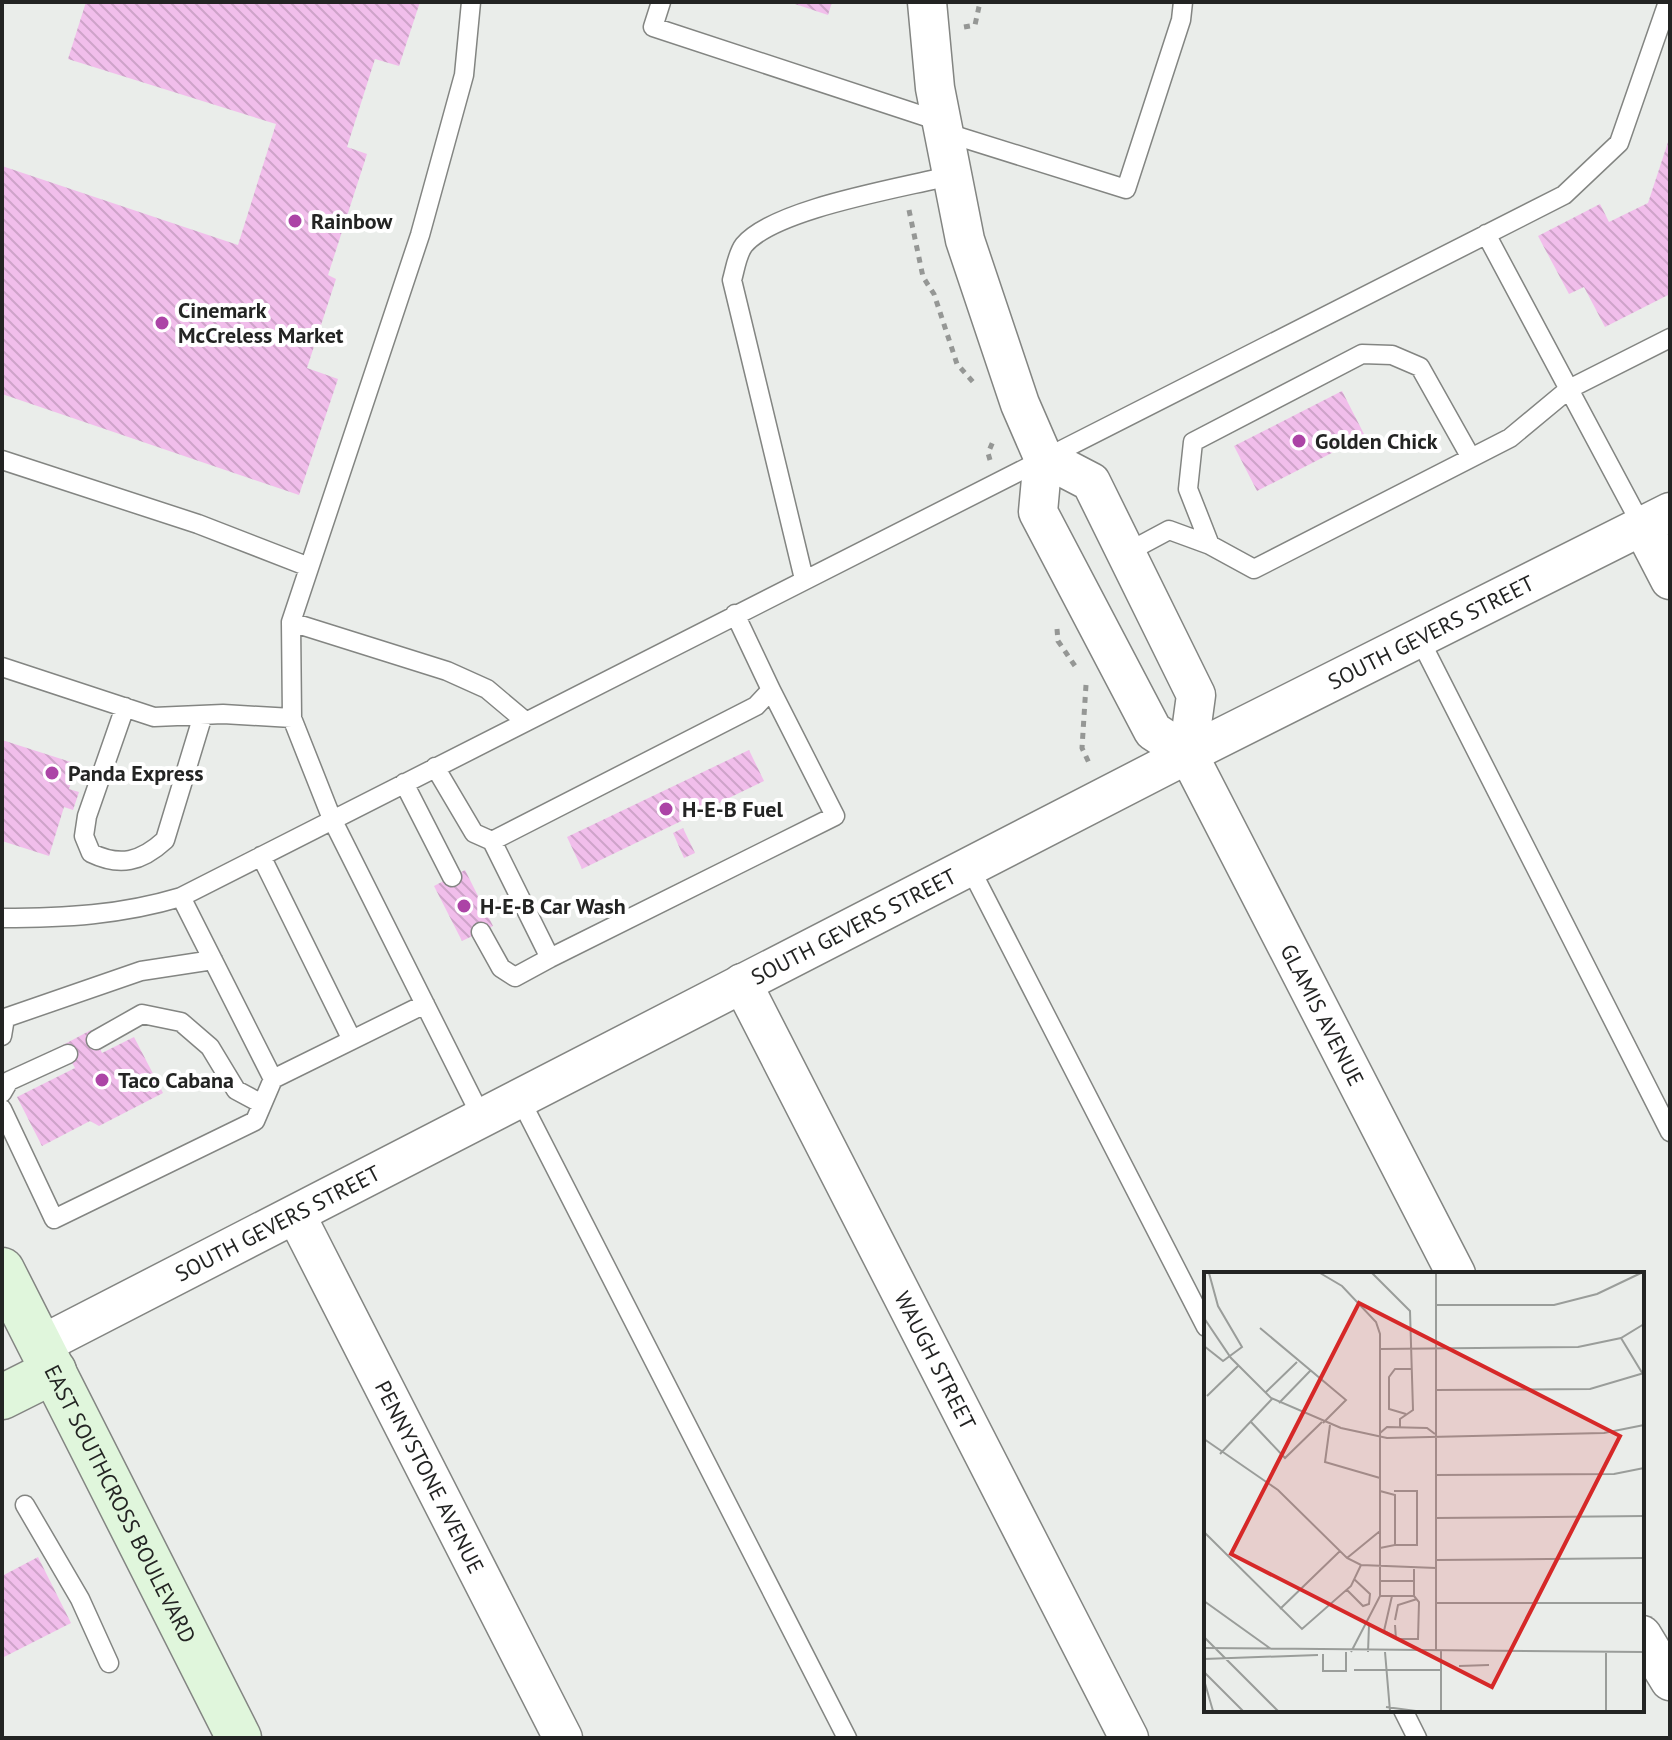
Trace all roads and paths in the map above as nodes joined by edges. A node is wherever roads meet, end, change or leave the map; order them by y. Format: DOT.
graph roads {
  1 [pos="471,2"];
  2 [pos="661,2"];
  3 [pos="927,2"];
  4 [pos="980,2"];
  5 [pos="1183,2"];
  6 [pos="1668,2"];
  7 [pos="959,29"];
  8 [pos="943,127"];
  9 [pos="953,175"];
  10 [pos="1486,234"];
  11 [pos="1670,338"];
  12 [pos="1569,389"];
  13 [pos="1470,456"];
  14 [pos="1043,457"];
  15 [pos="2,460"];
  16 [pos="1656,519"];
  17 [pos="1210,545"];
  18 [pos="1126,553"];
  19 [pos="309,567"];
  20 [pos="804,579"];
  21 [pos="1670,580"];
  22 [pos="735,614"];
  23 [pos="291,622"];
  24 [pos="1419,638"];
  25 [pos="2,667"];
  26 [pos="771,690"];
  27 [pos="125,707"];
  28 [pos="203,715"];
  29 [pos="292,718"];
  30 [pos="525,721"];
  31 [pos="1188,754"];
  32 [pos="435,767"];
  33 [pos="404,783"];
  34 [pos="332,819"];
  35 [pos="492,841"];
  36 [pos="261,856"];
  37 [pos="969,866"];
  38 [pos="452,877"];
  39 [pos="181,897"];
  40 [pos="2,918"];
  41 [pos="481,932"];
  42 [pos="550,958"];
  43 [pos="213,960"];
  44 [pos="742,983"];
  45 [pos="425,1004"];
  46 [pos="2,1036"];
  47 [pos="96,1040"];
  48 [pos="352,1040"];
  49 [pos="68,1054"];
  50 [pos="273,1079"];
  51 [pos="4,1080"];
  52 [pos="520,1099"];
  53 [pos="262,1104"];
  54 [pos="2,1109"];
  55 [pos="482,1118"];
  56 [pos="1670,1132"];
  57 [pos="296,1215"];
  58 [pos="2,1270"];
  59 [pos="1455,1272"];
  60 [pos="1204,1323"];
  61 [pos="48,1358"];
  62 [pos="2,1397"];
  63 [pos="25,1505"];
  64 [pos="1644,1638"];
  65 [pos="109,1663"];
  66 [pos="1670,1681"];
  67 [pos="1404,1712"];
  68 [pos="239,1738"];
  69 [pos="563,1738"];
  70 [pos="847,1738"];
  71 [pos="1129,1738"];
  72 [pos="1417,1738"];
  1 -- 19 [label="lane"];
  2 -- 8 [label="lane"];
  3 -- 8 [label="street"];
  4 -- 7 [label="path"];
  5 -- 8 [label="lane"];
  6 -- 10 [label="lane"];
  8 -- 9 [label="street"];
  9 -- 14 [label="street"];
  9 -- 20 [label="lane"];
  10 -- 12 [label="lane"];
  10 -- 14 [label="lane"];
  11 -- 12 [label="lane"];
  12 -- 13 [label="lane"];
  12 -- 16 [label="lane"];
  13 -- 17 [label="lane"];
  13 -- 17 [label="lane"];
  14 -- 18 [label="street"];
  14 -- 20 [label="lane"];
  14 -- 31 [label="street"];
  15 -- 19 [label="lane"];
  16 -- 21 [label="street"];
  16 -- 24 [label="street, SOUTH GEVERS STREET"];
  17 -- 18 [label="lane"];
  18 -- 31 [label="street"];
  19 -- 23 [label="lane"];
  20 -- 22 [label="lane"];
  22 -- 26 [label="lane"];
  22 -- 30 [label="lane"];
  23 -- 29 [label="lane"];
  23 -- 30 [label="lane"];
  24 -- 31 [label="street, SOUTH GEVERS STREET"];
  24 -- 56 [label="lane"];
  25 -- 27 [label="lane"];
  26 -- 35 [label="lane"];
  26 -- 42 [label="lane"];
  27 -- 28 [label="lane"];
  27 -- 28 [label="lane"];
  28 -- 29 [label="lane"];
  29 -- 34 [label="lane"];
  30 -- 32 [label="lane"];
  31 -- 37 [label="street, SOUTH GEVERS STREET"];
  31 -- 59 [label="street, GLAMIS AVENUE"];
  32 -- 33 [label="lane"];
  32 -- 35 [label="lane"];
  33 -- 34 [label="lane"];
  33 -- 38 [label="lane"];
  34 -- 36 [label="lane"];
  34 -- 45 [label="lane"];
  35 -- 42 [label="lane"];
  36 -- 39 [label="lane"];
  36 -- 48 [label="lane"];
  37 -- 44 [label="street, SOUTH GEVERS STREET"];
  37 -- 60 [label="lane"];
  39 -- 40 [label="lane"];
  39 -- 43 [label="lane"];
  41 -- 42 [label="lane"];
  43 -- 46 [label="lane"];
  43 -- 50 [label="lane"];
  44 -- 52 [label="street, SOUTH GEVERS STREET"];
  44 -- 71 [label="street, WAUGH STREET"];
  45 -- 48 [label="lane"];
  45 -- 55 [label="lane"];
  47 -- 53 [label="lane"];
  48 -- 50 [label="lane"];
  49 -- 51 [label="lane"];
  50 -- 53 [label="lane"];
  52 -- 55 [label="street, SOUTH GEVERS STREET"];
  52 -- 70 [label="lane"];
  53 -- 54 [label="lane"];
  55 -- 57 [label="street, SOUTH GEVERS STREET"];
  57 -- 61 [label="street, SOUTH GEVERS STREET"];
  57 -- 69 [label="street, PENNYSTONE AVENUE"];
  58 -- 61 [label="main road, EAST SOUTHCROSS BOULEVARD"];
  61 -- 62 [label="main road, SOUTH GEVERS STREET"];
  61 -- 68 [label="main road, EAST SOUTHCROSS BOULEVARD"];
  63 -- 65 [label="lane"];
  64 -- 66 [label="street"];
  67 -- 72 [label="lane"];
}
